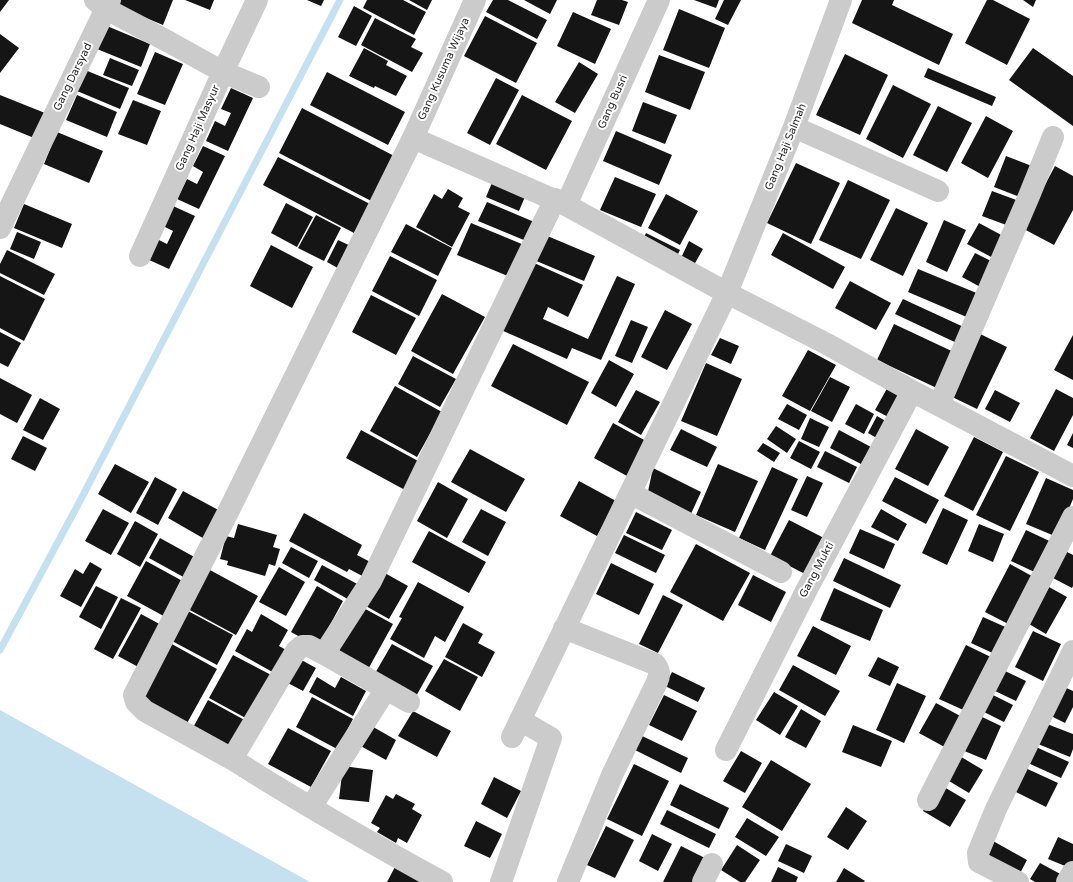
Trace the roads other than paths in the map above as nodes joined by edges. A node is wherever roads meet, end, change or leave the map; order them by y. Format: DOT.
graph roads {
  1 [pos="257,0"];
  2 [pos="475,0"];
  3 [pos="659,0"];
  4 [pos="841,0"];
  5 [pos="104,3"];
  6 [pos="223,72"];
  7 [pos="259,87"];
  8 [pos="794,128"];
  9 [pos="1053,137"];
  10 [pos="414,138"];
  11 [pos="938,191"];
  12 [pos="560,202"];
  13 [pos="0,228"];
  14 [pos="140,256"];
  15 [pos="727,293"];
  16 [pos="912,391"];
  17 [pos="939,405"];
  18 [pos="1073,476"];
  19 [pos="630,493"];
  20 [pos="1073,517"];
  21 [pos="781,572"];
  22 [pos="564,628"];
  23 [pos="1073,652"];
  24 [pos="324,654"];
  25 [pos="386,689"];
  26 [pos="409,702"];
  27 [pos="726,750"];
  28 [pos="232,760"];
  29 [pos="928,800"];
  30 [pos="311,807"];
  31 [pos="1073,872"];
  32 [pos="442,882"];
  33 [pos="501,882"];
  34 [pos="568,882"];
  35 [pos="1018,882"];
  36 [pos="1067,882"];
  1 -- 6 [label="street, Gang Haji Masyur"];
  2 -- 10 [label="street, Gang Kusuma Wijaya"];
  3 -- 12 [label="street, Gang Busri"];
  4 -- 8 [label="street, Gang Haji Salmah"];
  5 -- 6 [label="street"];
  5 -- 13 [label="street, Gang Darsyad"];
  6 -- 7 [label="street"];
  6 -- 14 [label="street, Gang Haji Masyur"];
  8 -- 11 [label="street"];
  8 -- 15 [label="street, Gang Haji Salmah"];
  9 -- 17 [label="street"];
  10 -- 12 [label="street"];
  10 -- 28 [label="street, Gang Kusuma Wijaya"];
  12 -- 15 [label="street"];
  12 -- 24 [label="street, Gang Busri"];
  15 -- 16 [label="street"];
  15 -- 19 [label="street, Gang Haji Salmah"];
  16 -- 17 [label="street"];
  16 -- 27 [label="street, Gang Mukti"];
  17 -- 18 [label="street"];
  19 -- 21 [label="street"];
  19 -- 22 [label="street, Gang Haji Salmah"];
  20 -- 29 [label="street"];
  22 -- 33 [label="street, Gang Haji Salmah"];
  22 -- 34 [label="street"];
  23 -- 35 [label="street"];
  24 -- 25 [label="street"];
  24 -- 28 [label="street"];
  25 -- 26 [label="street"];
  25 -- 30 [label="street"];
  28 -- 30 [label="street"];
  30 -- 32 [label="street"];
  31 -- 36 [label="street"];
}
